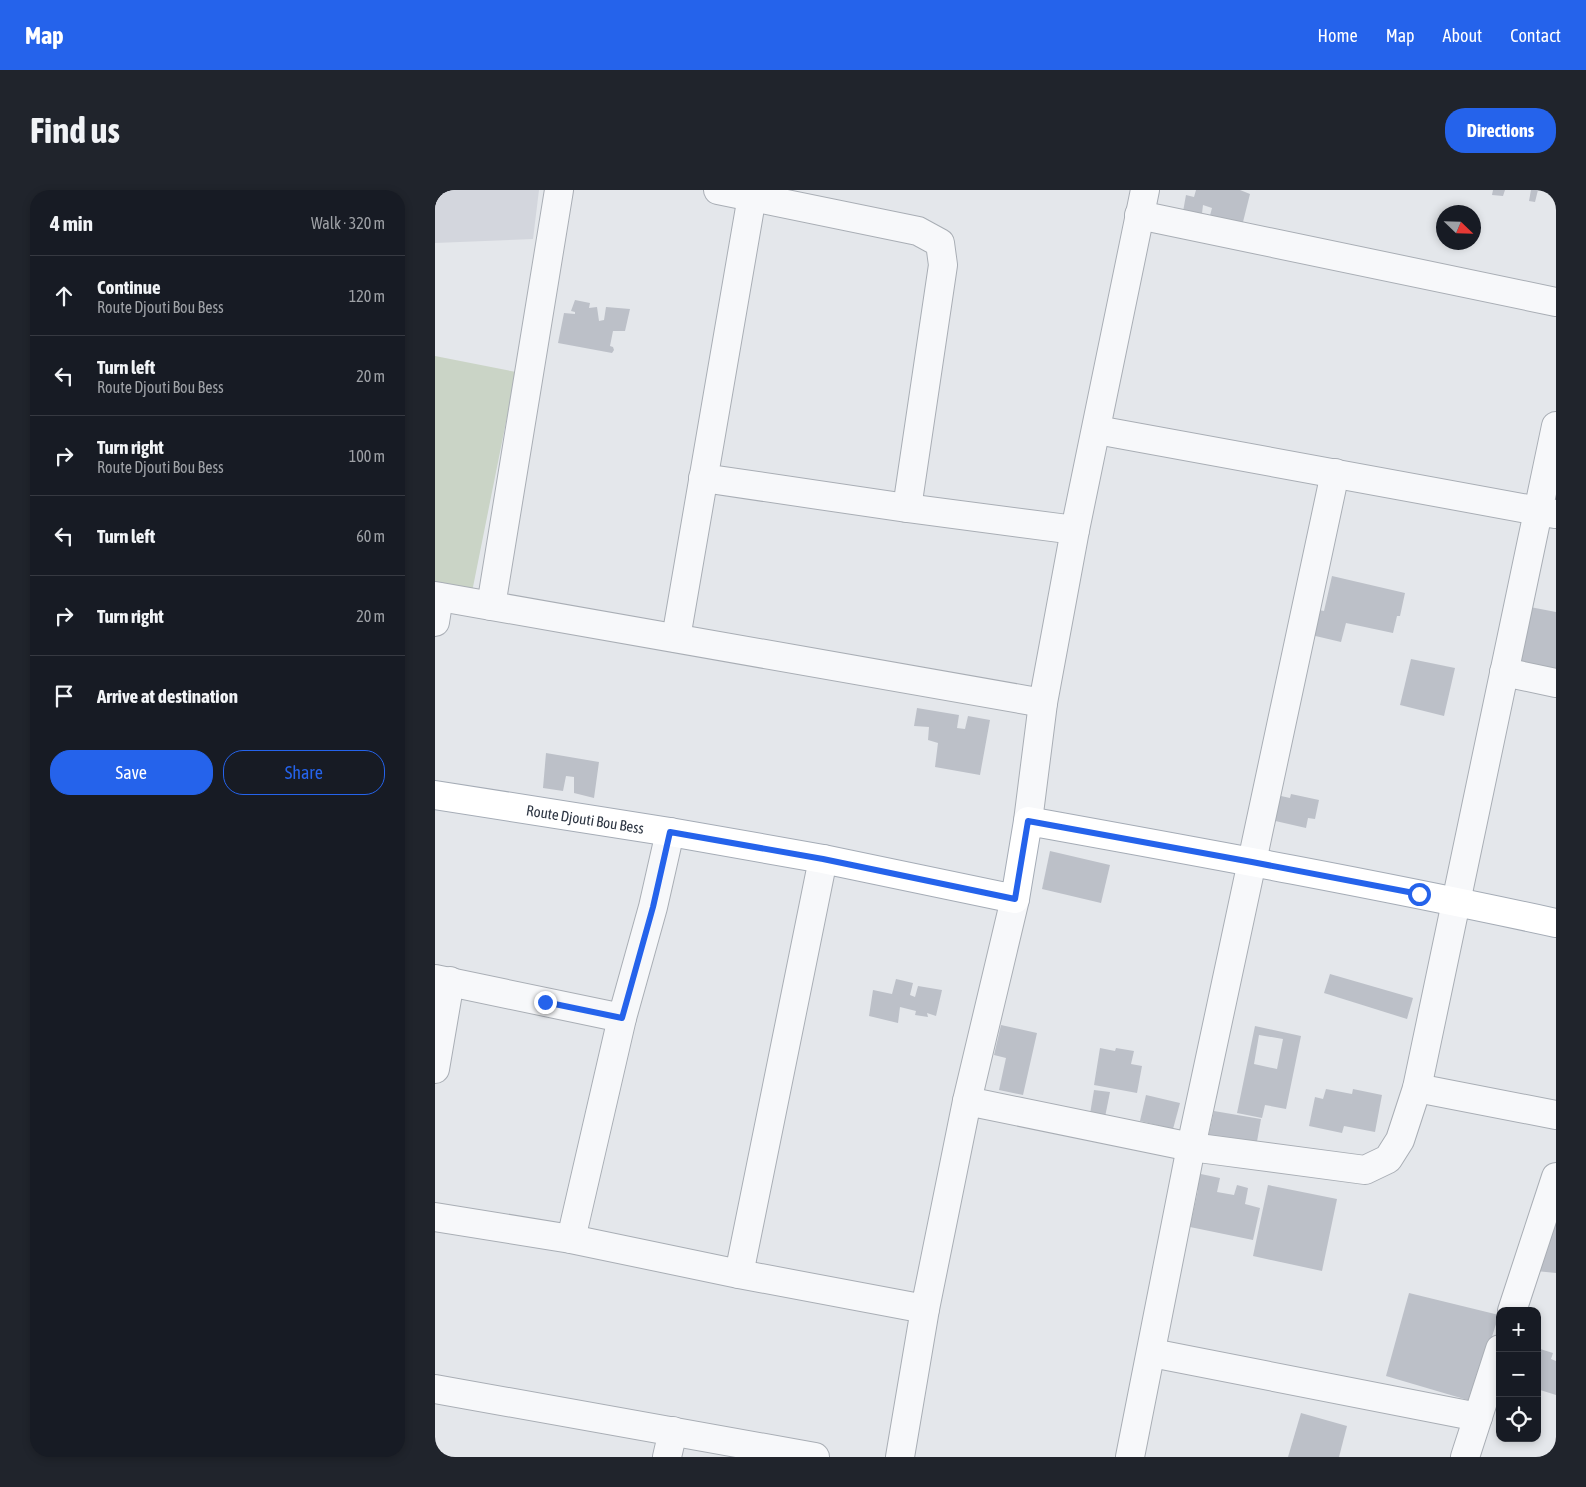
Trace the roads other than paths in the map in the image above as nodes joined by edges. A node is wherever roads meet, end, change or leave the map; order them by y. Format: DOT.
graph roads {
  1 [pos="559,190"];
  2 [pos="718,190"];
  3 [pos="752,196"];
  4 [pos="1142,202"];
  5 [pos="1556,302"];
  6 [pos="1556,426"];
  7 [pos="1097,430"];
  8 [pos="1335,473"];
  9 [pos="703,478"];
  10 [pos="907,508"];
  11 [pos="1547,512"];
  12 [pos="1075,530"];
  13 [pos="436,605"];
  14 [pos="491,606"];
  15 [pos="676,638"];
  16 [pos="1504,672"];
  17 [pos="1556,683"];
  18 [pos="1043,703"];
  19 [pos="435,795"];
  20 [pos="1028,821"];
  21 [pos="670,832"];
  22 [pos="823,859"];
  23 [pos="1252,862"];
  24 [pos="1015,899"];
  25 [pos="1456,902"];
  26 [pos="1556,923"];
  27 [pos="442,980"];
  28 [pos="622,1018"];
  29 [pos="435,1070"];
  30 [pos="1417,1088"];
  31 [pos="967,1101"];
  32 [pos="1556,1116"];
  33 [pos="1191,1147"];
  34 [pos="1556,1176"];
  35 [pos="435,1217"];
  36 [pos="571,1239"];
  37 [pos="739,1274"];
  38 [pos="1513,1307"];
  39 [pos="925,1309"];
  40 [pos="1499,1352"];
  41 [pos="1152,1353"];
  42 [pos="435,1389"];
  43 [pos="1478,1417"];
  44 [pos="673,1431"];
  45 [pos="667,1457"];
  46 [pos="815,1457"];
  47 [pos="900,1457"];
  48 [pos="1130,1457"];
  49 [pos="1465,1457"];
  1 -- 14 [label="street"];
  2 -- 3 [label="street"];
  3 -- 9 [label="street"];
  3 -- 10 [label="street"];
  4 -- 5 [label="street"];
  4 -- 7 [label="street"];
  6 -- 11 [label="street"];
  7 -- 8 [label="street"];
  7 -- 12 [label="street"];
  8 -- 11 [label="street"];
  8 -- 23 [label="street"];
  9 -- 10 [label="street"];
  9 -- 15 [label="street"];
  10 -- 12 [label="street"];
  11 -- 16 [label="street"];
  12 -- 18 [label="street"];
  13 -- 14 [label="street"];
  14 -- 15 [label="street"];
  15 -- 18 [label="street"];
  16 -- 17 [label="street"];
  16 -- 25 [label="street"];
  18 -- 20 [label="street"];
  19 -- 21 [label="main road, Route Djouti Bou Bess"];
  20 -- 23 [label="main road"];
  20 -- 24 [label="main road"];
  21 -- 22 [label="main road, Route Djouti Bou Bess"];
  21 -- 28 [label="street"];
  22 -- 24 [label="main road, Route Djouti Bou Bess"];
  22 -- 37 [label="street"];
  23 -- 25 [label="main road"];
  23 -- 33 [label="street"];
  24 -- 31 [label="street"];
  25 -- 26 [label="main road"];
  25 -- 30 [label="street"];
  27 -- 28 [label="street"];
  27 -- 29 [label="street"];
  28 -- 36 [label="street"];
  30 -- 32 [label="street"];
  30 -- 33 [label="street"];
  31 -- 33 [label="street"];
  31 -- 39 [label="street"];
  33 -- 41 [label="street"];
  34 -- 38 [label="street"];
  35 -- 36 [label="street"];
  36 -- 37 [label="street"];
  37 -- 39 [label="street"];
  39 -- 47 [label="street"];
  40 -- 43 [label="street"];
  41 -- 43 [label="street"];
  41 -- 48 [label="street"];
  42 -- 44 [label="street"];
  43 -- 49 [label="street"];
  44 -- 45 [label="street"];
  44 -- 46 [label="street"];
}
